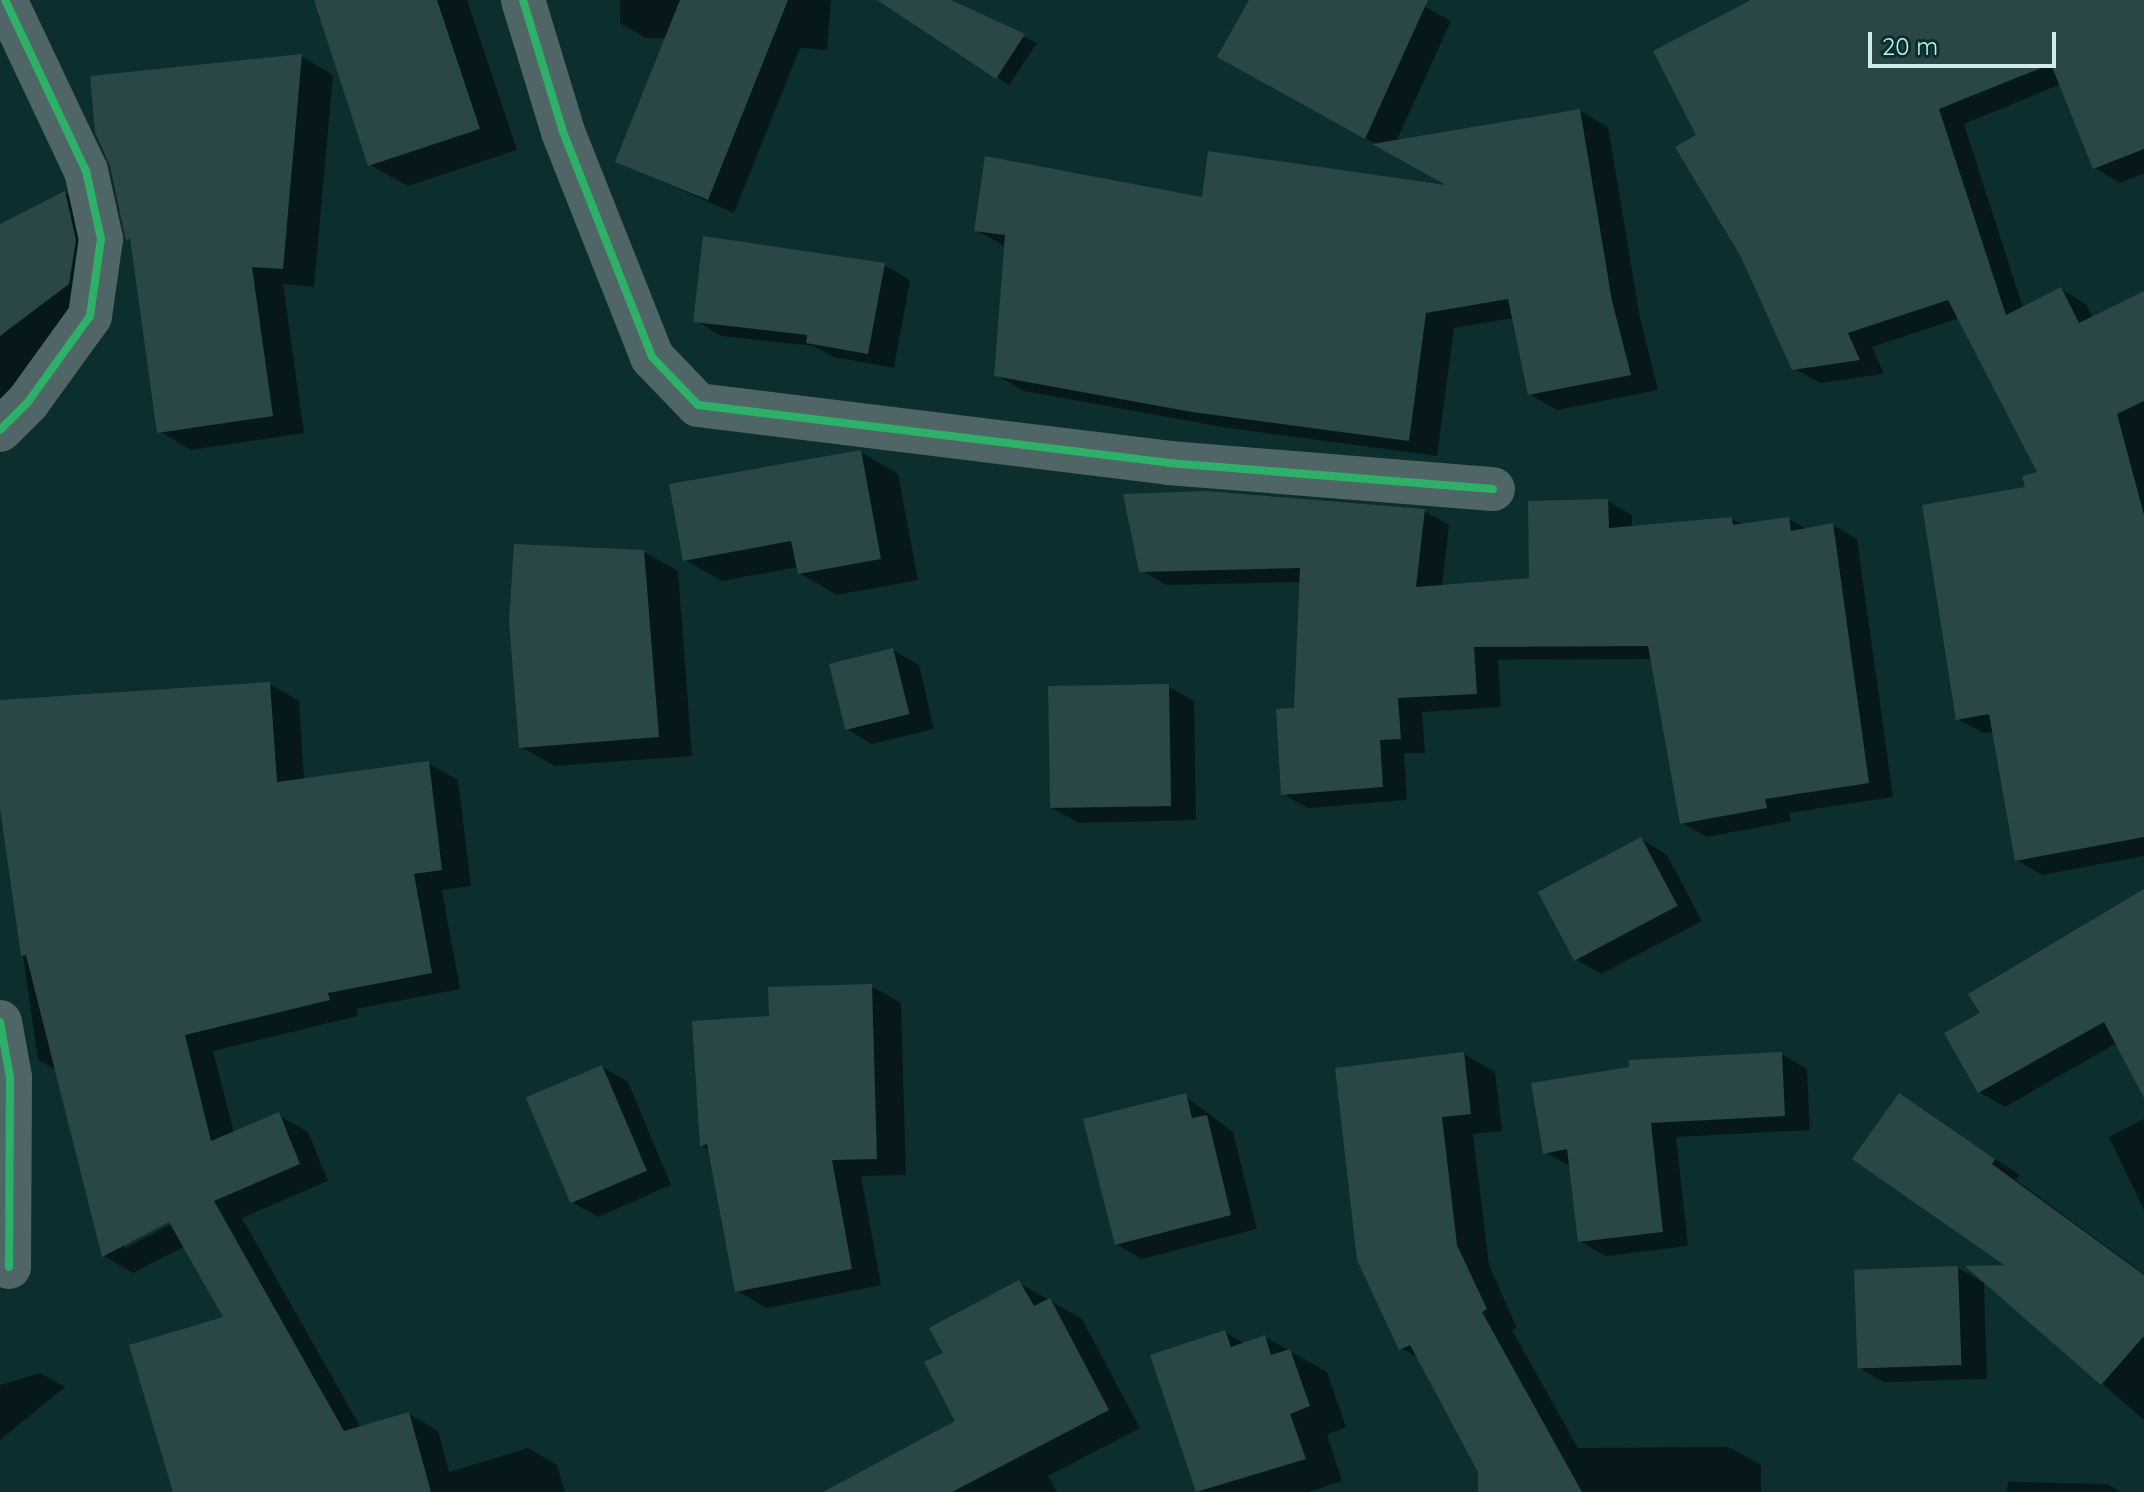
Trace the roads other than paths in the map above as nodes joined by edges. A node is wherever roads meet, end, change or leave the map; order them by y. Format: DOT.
graph roads {
  1 [pos="5,0"];
  2 [pos="523,0"];
  3 [pos="0,430"];
  4 [pos="1493,489"];
  5 [pos="0,1022"];
  6 [pos="9,1267"];
  1 -- 3 [label="street"];
  2 -- 4 [label="street"];
  5 -- 6 [label="street"];
}
